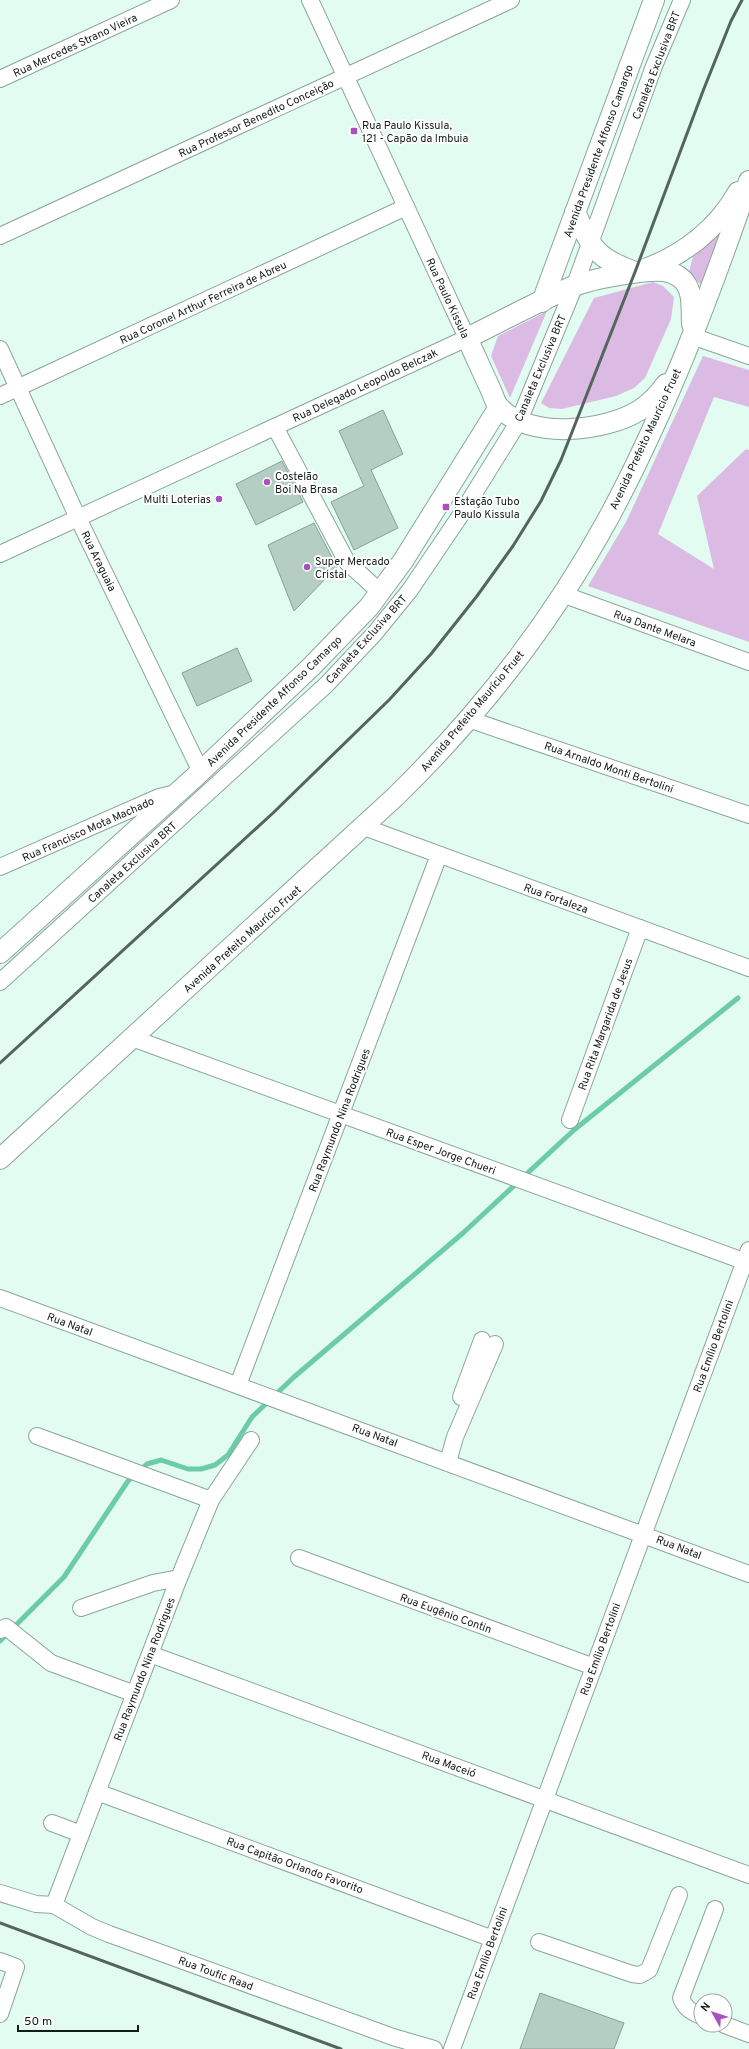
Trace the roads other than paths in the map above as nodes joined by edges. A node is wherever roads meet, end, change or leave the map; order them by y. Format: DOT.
graph roads {
  1 [pos="171,0"];
  2 [pos="310,0"];
  3 [pos="512,0"];
  4 [pos="654,0"];
  5 [pos="682,0"];
  6 [pos="346,77"];
  7 [pos="0,79"];
  8 [pos="749,173"];
  9 [pos="749,180"];
  10 [pos="406,207"];
  11 [pos="575,212"];
  12 [pos="0,236"];
  13 [pos="590,243"];
  14 [pos="635,272"];
  15 [pos="575,285"];
  16 [pos="542,302"];
  17 [pos="692,336"];
  18 [pos="467,338"];
  19 [pos="0,349"];
  20 [pos="749,356"];
  21 [pos="679,366"];
  22 [pos="18,387"];
  23 [pos="0,396"];
  24 [pos="499,407"];
  25 [pos="519,421"];
  26 [pos="275,427"];
  27 [pos="78,518"];
  28 [pos="0,554"];
  29 [pos="381,593"];
  30 [pos="562,594"];
  31 [pos="749,662"];
  32 [pos="468,719"];
  33 [pos="201,772"];
  34 [pos="176,793"];
  35 [pos="749,815"];
  36 [pos="364,827"];
  37 [pos="439,855"];
  38 [pos="2,861"];
  39 [pos="640,928"];
  40 [pos="0,953"];
  41 [pos="749,968"];
  42 [pos="0,982"];
  43 [pos="132,1038"];
  44 [pos="341,1114"];
  45 [pos="570,1120"];
  46 [pos="0,1159"];
  47 [pos="748,1258"];
  48 [pos="0,1298"];
  49 [pos="488,1342"];
  50 [pos="238,1385"];
  51 [pos="37,1436"];
  52 [pos="251,1440"];
  53 [pos="443,1460"];
  54 [pos="211,1500"];
  55 [pos="643,1534"];
  56 [pos="299,1558"];
  57 [pos="749,1574"];
  58 [pos="179,1578"];
  59 [pos="81,1608"];
  60 [pos="3,1628"];
  61 [pos="150,1654"];
  62 [pos="594,1667"];
  63 [pos="134,1694"];
  64 [pos="97,1792"];
  65 [pos="544,1799"];
  66 [pos="52,1823"];
  67 [pos="81,1834"];
  68 [pos="749,1875"];
  69 [pos="0,1893"];
  70 [pos="679,1895"];
  71 [pos="54,1905"];
  72 [pos="715,1909"];
  73 [pos="493,1939"];
  74 [pos="539,1942"];
  75 [pos="0,1961"];
  76 [pos="693,2013"];
  77 [pos="0,2014"];
  78 [pos="733,2028"];
  79 [pos="749,2034"];
  80 [pos="434,2049"];
  81 [pos="452,2049"];
  1 -- 7 [label="street, Rua Mercedes Strano Vieira"];
  2 -- 6 [label="street, Rua Paulo Kissula"];
  3 -- 6 [label="street, Rua Professor Benedito Conceição"];
  4 -- 11 [label="main road, Avenida Presidente Affonso Camargo"];
  5 -- 13 [label="street, Canaleta Exclusiva BRT"];
  6 -- 10 [label="street, Rua Paulo Kissula"];
  6 -- 12 [label="street, Rua Professor Benedito Conceição"];
  8 -- 14 [label="main road"];
  9 -- 17 [label="main road, Avenida Prefeito Maurício Fruet"];
  10 -- 18 [label="street, Rua Paulo Kissula"];
  10 -- 22 [label="street, Rua Coronel Arthur Ferreira de Abreu"];
  11 -- 13 [label="main road"];
  11 -- 16 [label="main road, Avenida Presidente Affonso Camargo"];
  13 -- 14 [label="main road"];
  13 -- 15 [label="street, Canaleta Exclusiva BRT"];
  14 -- 15 [label="main road, Rua Delegado Leopoldo Belczak"];
  14 -- 17 [label="main road, Rua Delegado Leopoldo Belczak"];
  15 -- 16 [label="main road, Rua Delegado Leopoldo Belczak"];
  15 -- 25 [label="street, Canaleta Exclusiva BRT"];
  16 -- 18 [label="main road, Rua Delegado Leopoldo Belczak"];
  17 -- 20 [label="street"];
  17 -- 21 [label="main road, Avenida Prefeito Maurício Fruet"];
  18 -- 24 [label="main road, Rua Paulo Kissula"];
  18 -- 26 [label="street, Rua Delegado Leopoldo Belczak"];
  19 -- 22 [label="street, Rua Araguaia"];
  21 -- 25 [label="main road"];
  21 -- 30 [label="main road, Avenida Prefeito Maurício Fruet"];
  22 -- 23 [label="street, Rua Coronel Arthur Ferreira de Abreu"];
  22 -- 27 [label="street, Rua Araguaia"];
  24 -- 25 [label="main road"];
  24 -- 29 [label="main road, Avenida Presidente Affonso Camargo"];
  25 -- 42 [label="street, Canaleta Exclusiva BRT"];
  26 -- 27 [label="street, Rua Delegado Leopoldo Belczak"];
  26 -- 29 [label="street"];
  27 -- 28 [label="street, Rua Delegado Leopoldo Belczak"];
  27 -- 33 [label="street, Rua Araguaia"];
  29 -- 33 [label="main road, Avenida Presidente Affonso Camargo"];
  30 -- 31 [label="street, Rua Dante Melara"];
  30 -- 32 [label="main road, Avenida Prefeito Maurício Fruet"];
  32 -- 35 [label="street, Rua Arnaldo Monti Bertolini"];
  32 -- 36 [label="main road, Avenida Prefeito Maurício Fruet"];
  33 -- 34 [label="main road, Avenida Presidente Affonso Camargo"];
  34 -- 38 [label="street, Rua Francisco Mota Machado"];
  34 -- 40 [label="main road, Avenida Presidente Affonso Camargo"];
  36 -- 37 [label="street, Rua Fortaleza"];
  36 -- 43 [label="main road, Avenida Prefeito Maurício Fruet"];
  37 -- 39 [label="street, Rua Fortaleza"];
  37 -- 44 [label="street, Rua Raymundo Nina Rodrigues"];
  39 -- 41 [label="street, Rua Fortaleza"];
  39 -- 45 [label="street, Rua Rita Margarida de Jesus"];
  43 -- 44 [label="street, Rua Esper Jorge Chueri"];
  43 -- 46 [label="main road, Avenida Prefeito Maurício Fruet"];
  44 -- 47 [label="street, Rua Esper Jorge Chueri"];
  44 -- 50 [label="street, Rua Raymundo Nina Rodrigues"];
  47 -- 55 [label="street, Rua Emílio Bertolini"];
  48 -- 50 [label="street, Rua Natal"];
  49 -- 53 [label="street"];
  50 -- 53 [label="street, Rua Natal"];
  51 -- 54 [label="street"];
  52 -- 54 [label="street, Rua Raymundo Nina Rodrigues"];
  53 -- 55 [label="street, Rua Natal"];
  54 -- 58 [label="street, Rua Raymundo Nina Rodrigues"];
  55 -- 57 [label="street, Rua Natal"];
  55 -- 62 [label="street, Rua Emílio Bertolini"];
  56 -- 62 [label="street, Rua Eugênio Contin"];
  58 -- 59 [label="street"];
  58 -- 61 [label="street, Rua Raymundo Nina Rodrigues"];
  60 -- 63 [label="street"];
  61 -- 63 [label="street, Rua Raymundo Nina Rodrigues"];
  61 -- 65 [label="street, Rua Maceió"];
  62 -- 65 [label="street, Rua Emílio Bertolini"];
  63 -- 64 [label="street, Rua Raymundo Nina Rodrigues"];
  64 -- 67 [label="street, Rua Raymundo Nina Rodrigues"];
  64 -- 73 [label="street, Rua Capitão Orlando Favorito"];
  65 -- 68 [label="street, Rua Maceió"];
  65 -- 73 [label="street, Rua Emílio Bertolini"];
  66 -- 67 [label="street"];
  67 -- 71 [label="street, Rua Raymundo Nina Rodrigues"];
  69 -- 71 [label="street, Rua Toufic Raad"];
  70 -- 74 [label="street"];
  71 -- 80 [label="street, Rua Toufic Raad"];
  72 -- 76 [label="street"];
  73 -- 81 [label="street, Rua Emílio Bertolini"];
  75 -- 77 [label="street"];
  78 -- 79 [label="street"];
}
